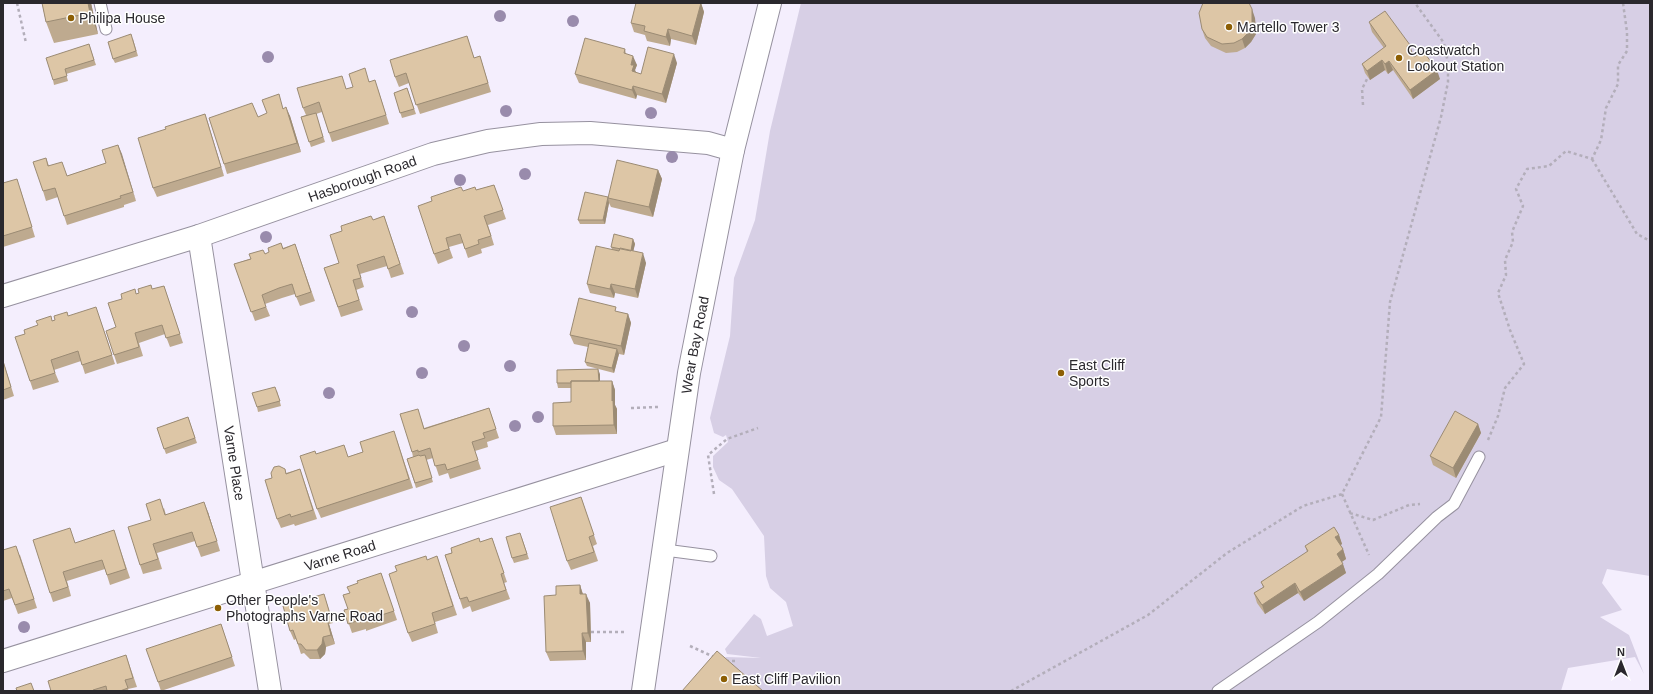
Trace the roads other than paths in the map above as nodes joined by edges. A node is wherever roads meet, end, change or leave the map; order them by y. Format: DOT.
graph roads {
  1 [pos="100,3"];
  2 [pos="770,3"];
  3 [pos="106,29"];
  4 [pos="733,150"];
  5 [pos="199,236"];
  6 [pos="3,296"];
  7 [pos="677,450"];
  8 [pos="1479,457"];
  9 [pos="664,550"];
  10 [pos="711,556"];
  11 [pos="252,583"];
  12 [pos="3,661"];
  13 [pos="270,691"];
  14 [pos="643,691"];
  15 [pos="1218,691"];
  1 -- 3 [label="lane"];
  2 -- 4 [label="street, Wear Bay Road"];
  4 -- 5 [label="street, Hasborough Road"];
  4 -- 7 [label="street, Wear Bay Road"];
  5 -- 6 [label="street, Hasborough Road"];
  5 -- 11 [label="street, Varne Place"];
  7 -- 9 [label="street, Wear Bay Road"];
  7 -- 11 [label="street, Varne Road"];
  8 -- 15 [label="lane"];
  9 -- 10 [label="lane"];
  9 -- 14 [label="street, Wear Bay Road"];
  11 -- 12 [label="street, Varne Road"];
  11 -- 13 [label="street, Varne Place"];
}
